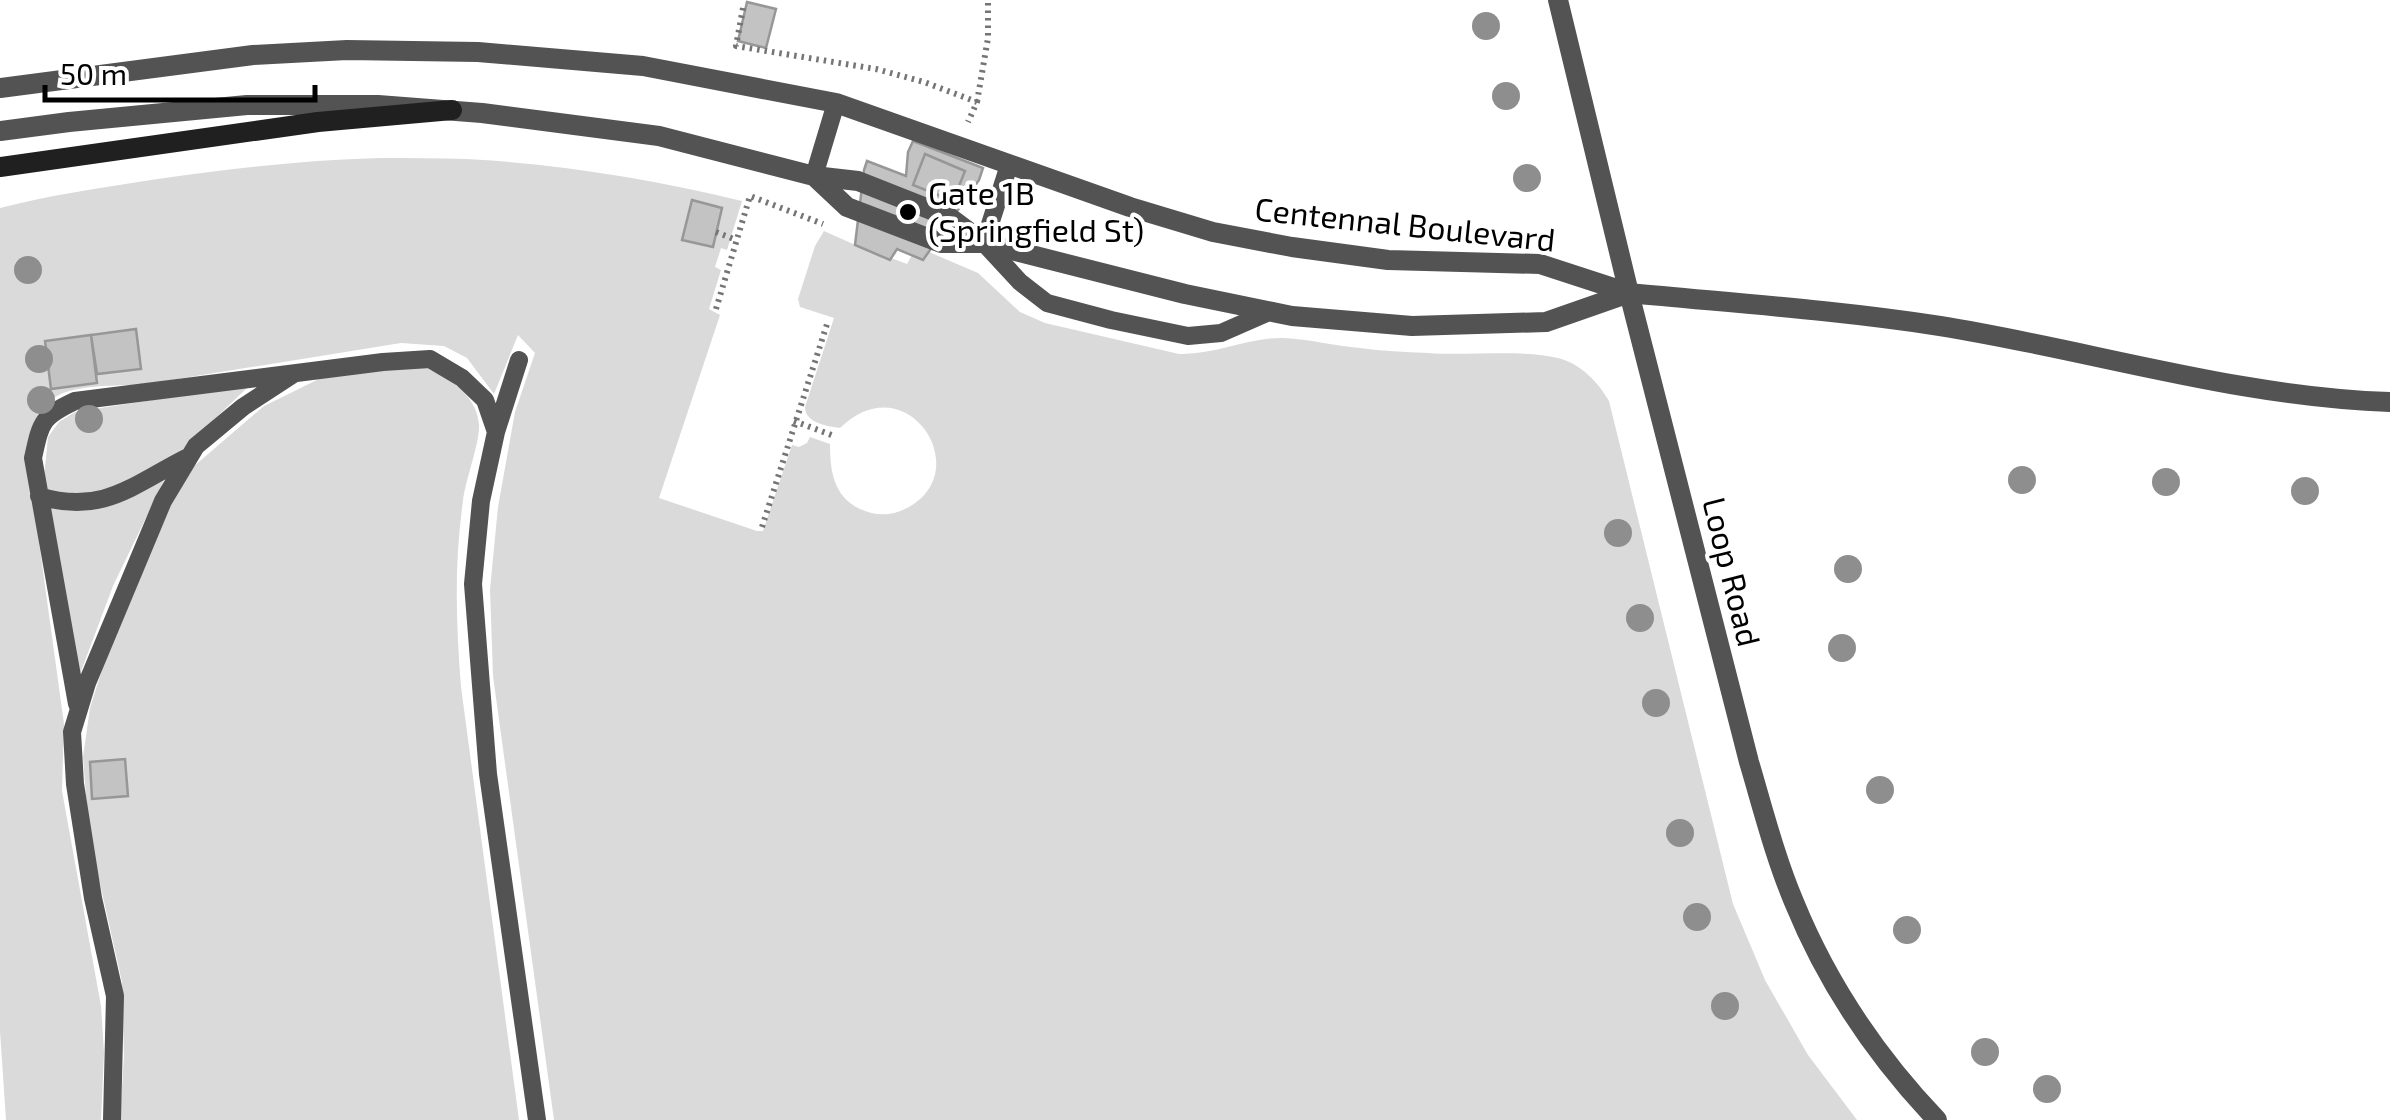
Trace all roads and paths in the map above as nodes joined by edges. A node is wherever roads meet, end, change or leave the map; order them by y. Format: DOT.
graph roads {
  1 [pos="988,0"];
  2 [pos="1558,0"];
  3 [pos="743,8"];
  4 [pos="0,88"];
  5 [pos="977,102"];
  6 [pos="836,103"];
  7 [pos="452,110"];
  8 [pos="0,131"];
  9 [pos="957,146"];
  10 [pos="1009,165"];
  11 [pos="0,166"];
  12 [pos="814,176"];
  13 [pos="750,196"];
  14 [pos="716,232"];
  15 [pos="736,240"];
  16 [pos="984,243"];
  17 [pos="1629,293"];
  18 [pos="716,309"];
  19 [pos="1271,311"];
  20 [pos="828,320"];
  21 [pos="520,360"];
  22 [pos="292,374"];
  23 [pos="2390,402"];
  24 [pos="794,421"];
  25 [pos="496,432"];
  26 [pos="834,436"];
  27 [pos="190,456"];
  28 [pos="39,496"];
  29 [pos="762,527"];
  30 [pos="78,710"];
  31 [pos="112,1120"];
  32 [pos="537,1120"];
  33 [pos="1937,1120"];
  1 -- 5 [label="path"];
  2 -- 17 [label="street, Loop Road"];
  3 -- 5 [label="path"];
  4 -- 6 [label="street, Centennal Boulevard"];
  5 -- 9 [label="path"];
  6 -- 9 [label="street, Centennal Boulevard"];
  6 -- 12 [label="lane"];
  7 -- 8 [label="street"];
  7 -- 11 [label="main road"];
  7 -- 12 [label="street"];
  9 -- 10 [label="street, Centennal Boulevard"];
  10 -- 16 [label="lane"];
  10 -- 17 [label="street, Centennal Boulevard"];
  12 -- 16 [label="street"];
  12 -- 16 [label="street"];
  13 -- 15 [label="path"];
  14 -- 15 [label="path"];
  15 -- 18 [label="path"];
  16 -- 19 [label="street"];
  16 -- 19 [label="lane"];
  17 -- 19 [label="street"];
  17 -- 23 [label="street"];
  17 -- 33 [label="street, Loop Road"];
  20 -- 24 [label="path"];
  21 -- 25 [label="lane"];
  22 -- 25 [label="lane"];
  22 -- 27 [label="lane"];
  22 -- 28 [label="lane"];
  24 -- 26 [label="path"];
  24 -- 29 [label="path"];
  25 -- 32 [label="lane"];
  27 -- 28 [label="lane"];
  27 -- 30 [label="lane"];
  28 -- 30 [label="lane"];
  30 -- 31 [label="lane"];
}
